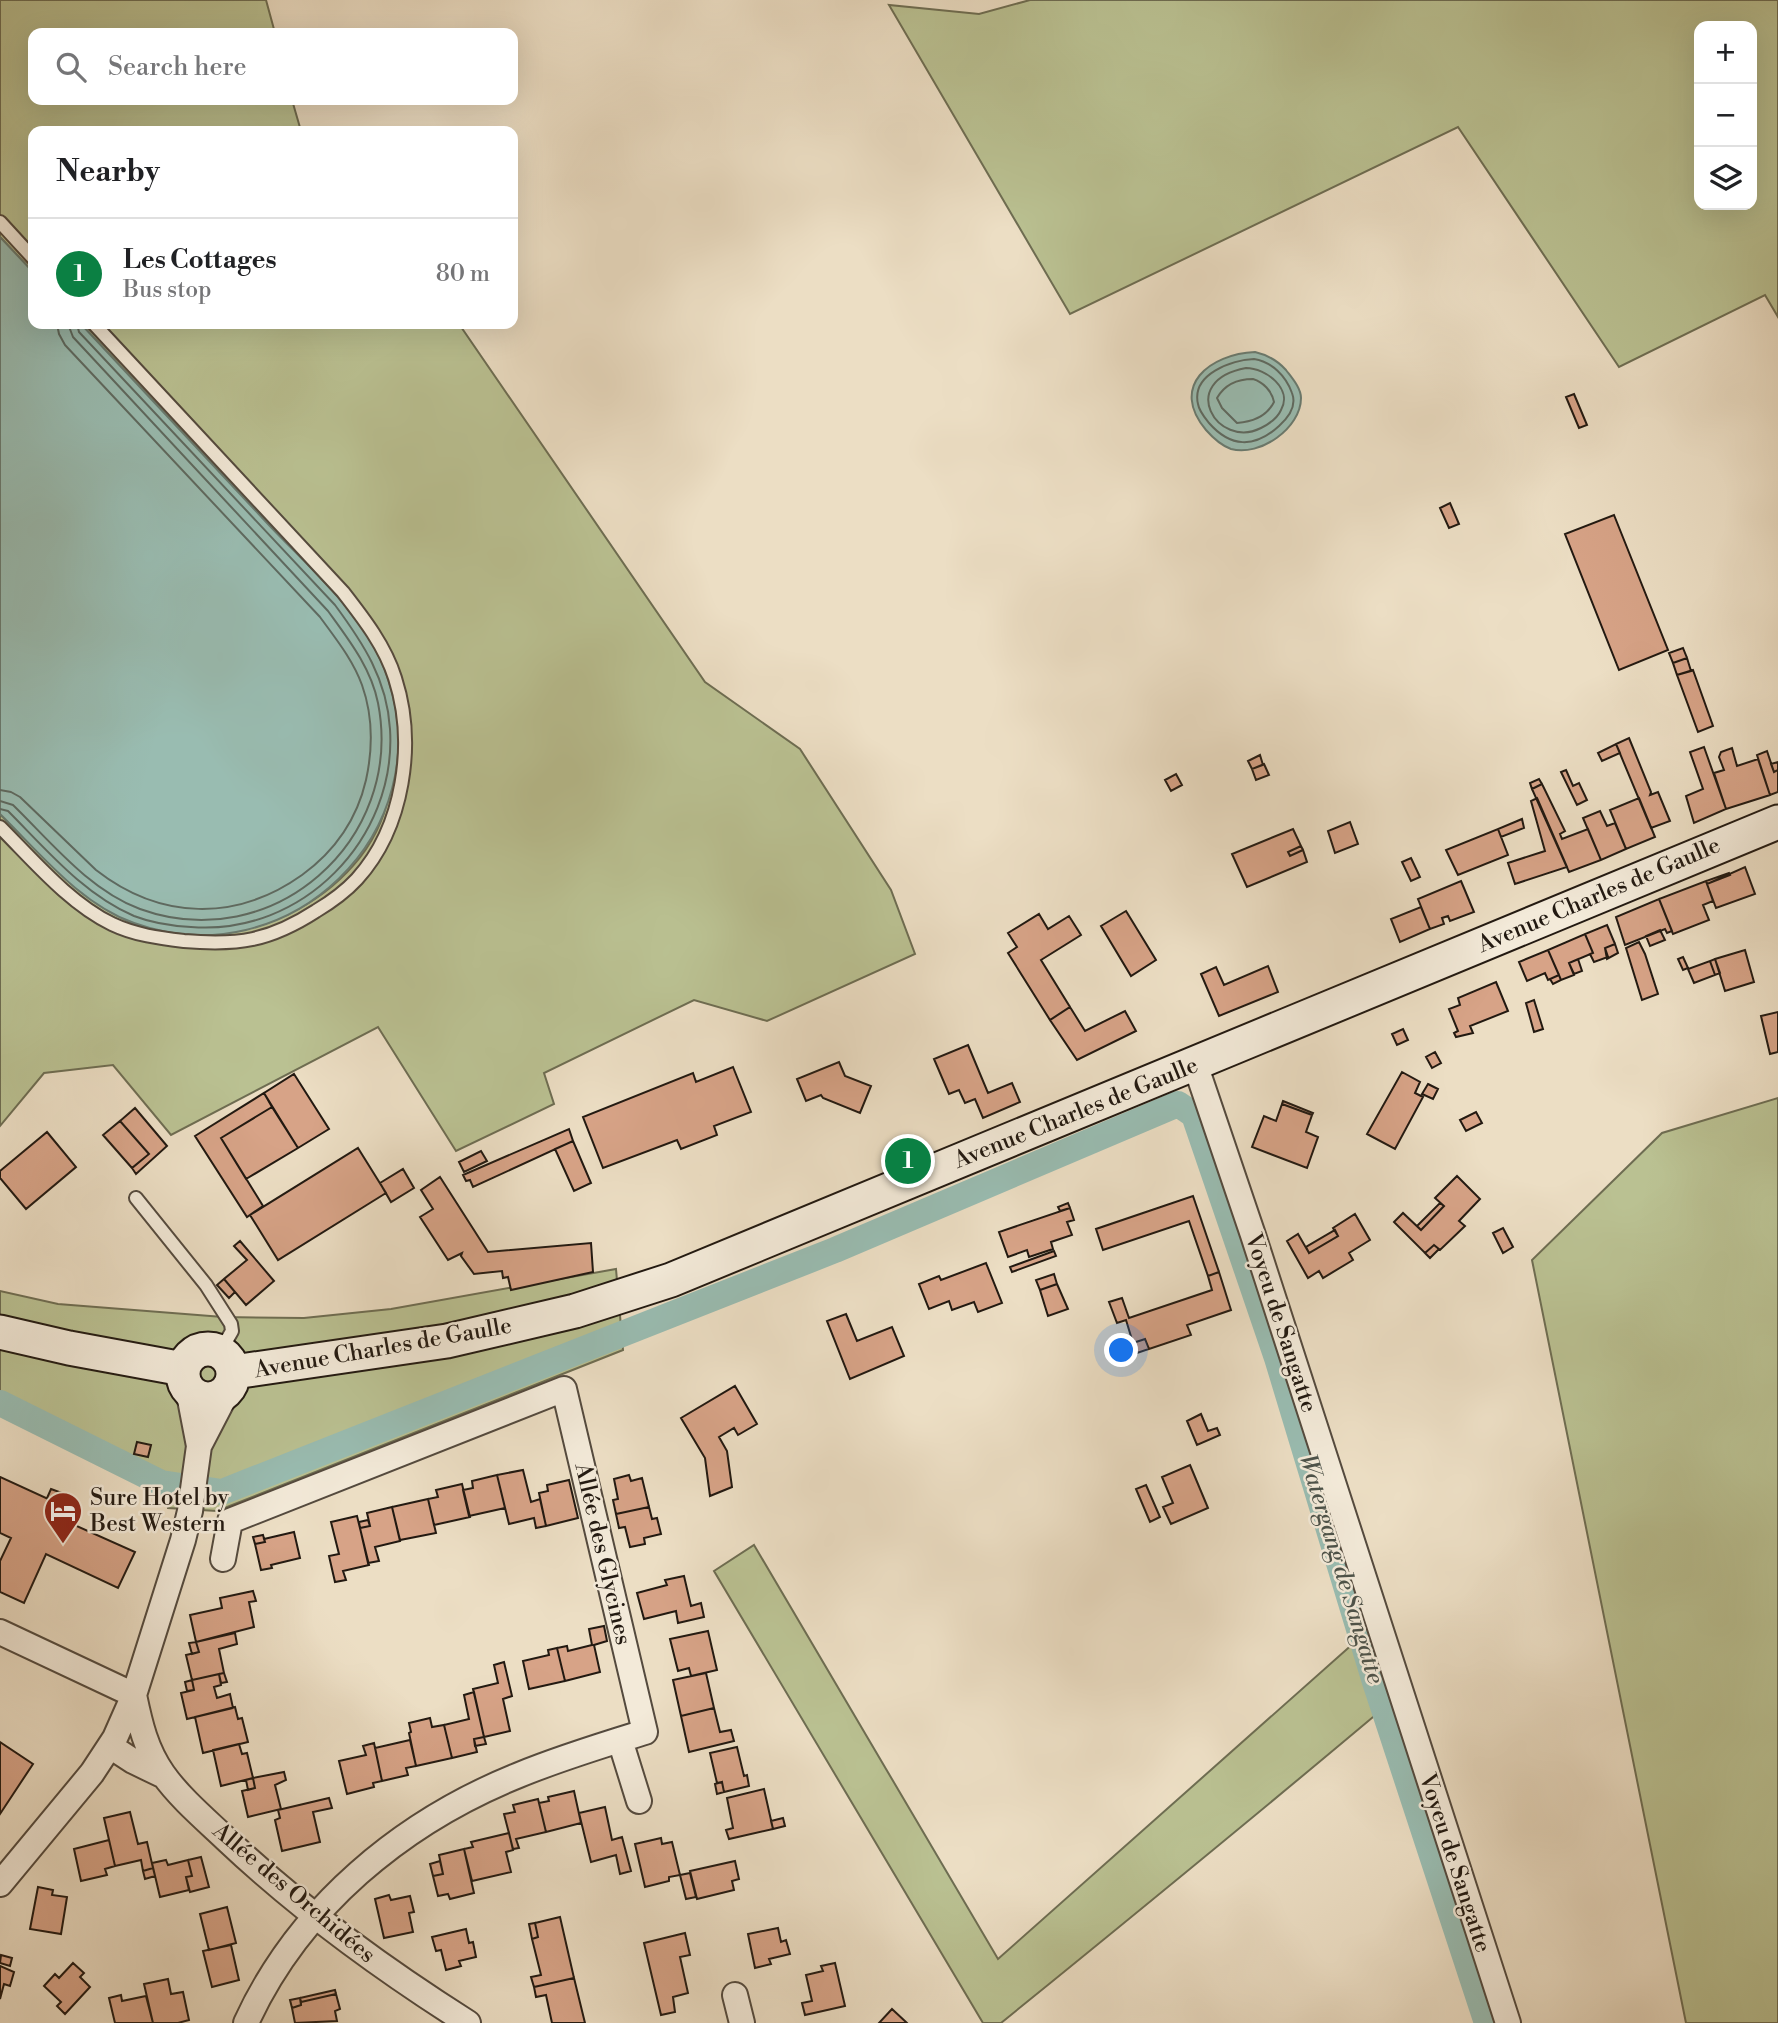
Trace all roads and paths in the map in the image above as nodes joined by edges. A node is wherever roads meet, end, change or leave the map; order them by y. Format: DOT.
graph roads {
  1 [pos="0,222"];
  2 [pos="28,253"];
  3 [pos="99,329"];
  4 [pos="1778,822"];
  5 [pos="0,827"];
  6 [pos="1195,1064"];
  7 [pos="136,1198"];
  8 [pos="0,1332"];
  9 [pos="227,1372"];
  10 [pos="186,1379"];
  11 [pos="198,1456"];
  12 [pos="223,1559"];
  13 [pos="0,1632"];
  14 [pos="134,1695"];
  15 [pos="620,1740"];
  16 [pos="110,1746"];
  17 [pos="164,1776"];
  18 [pos="639,1801"];
  19 [pos="0,1884"];
  20 [pos="313,1916"];
  21 [pos="735,1995"];
  22 [pos="246,2023"];
  23 [pos="468,2023"];
  24 [pos="742,2023"];
  25 [pos="1508,2023"];
  1 -- 2 [label="lane"];
  3 -- 5 [label="lane"];
  4 -- 6 [label="main road, Avenue Charles de Gaulle"];
  6 -- 9 [label="main road, Avenue Charles de Gaulle"];
  6 -- 25 [label="street, Voyeu de Sangatte"];
  7 -- 9 [label="lane"];
  8 -- 10 [label="main road, Avenue Charles de Gaulle"];
  9 -- 10 [label="main road, Avenue Charles de Gaulle"];
  9 -- 10 [label="main road, Avenue Charles de Gaulle"];
  9 -- 11 [label="street"];
  10 -- 11 [label="street"];
  11 -- 14 [label="street"];
  12 -- 15 [label="street, Allée des Glycines"];
  13 -- 14 [label="street"];
  14 -- 16 [label="street"];
  14 -- 17 [label="street, Allée des Orchidées"];
  15 -- 18 [label="street"];
  15 -- 20 [label="street, Allée des Glycines"];
  16 -- 17 [label="street, Allée des Orchidées"];
  16 -- 19 [label="street"];
  17 -- 20 [label="street, Allée des Orchidées"];
  20 -- 22 [label="street, Allée des Glycines"];
  20 -- 23 [label="street, Allée des Orchidées"];
  21 -- 24 [label="street"];
}
